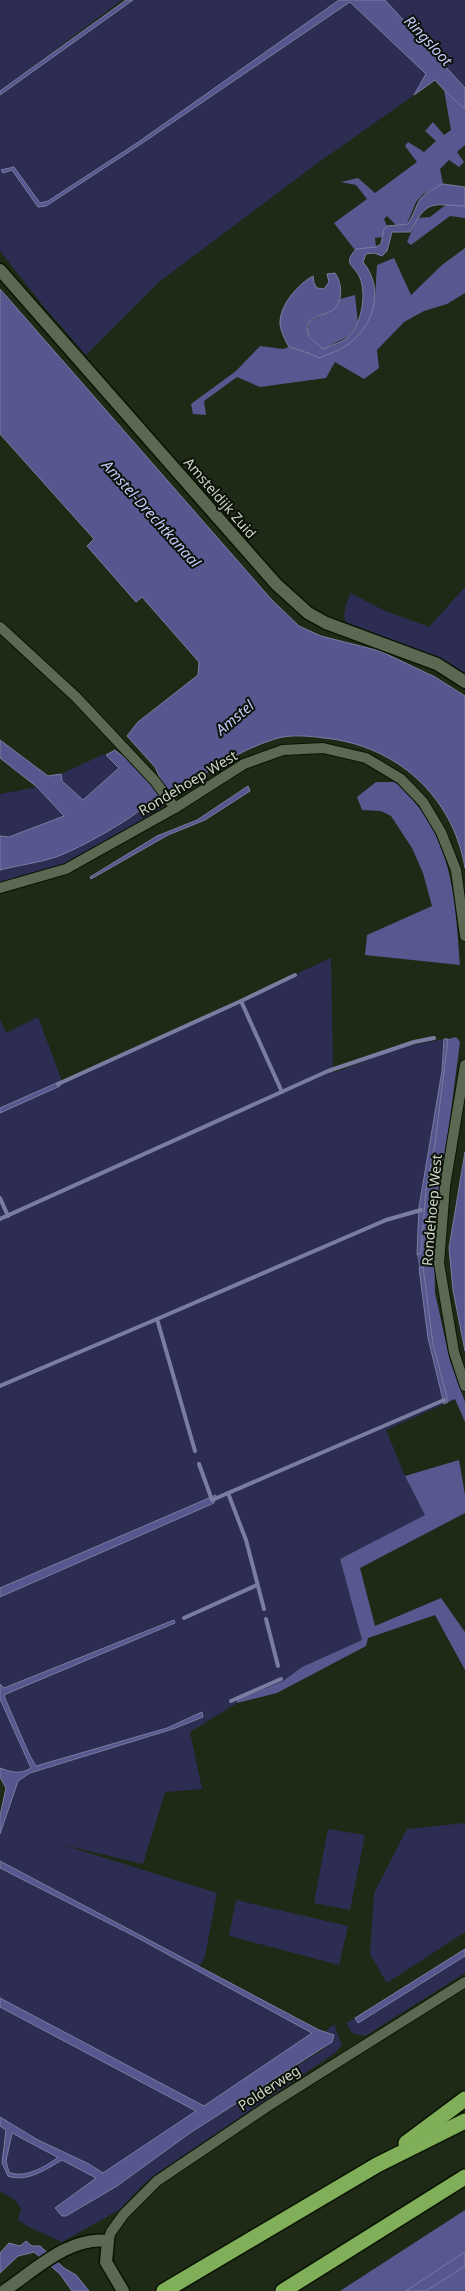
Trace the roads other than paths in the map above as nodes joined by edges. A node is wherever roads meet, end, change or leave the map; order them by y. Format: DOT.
graph roads {
  1 [pos="0,270"];
  2 [pos="0,627"];
  3 [pos="465,682"];
  4 [pos="175,808"];
  5 [pos="0,888"];
  6 [pos="465,936"];
  7 [pos="465,1065"];
  8 [pos="465,1386"];
  9 [pos="465,1982"];
  10 [pos="465,2099"];
  11 [pos="465,2121"];
  12 [pos="377,2165"];
  13 [pos="465,2177"];
  14 [pos="108,2241"];
  15 [pos="4,2291"];
  16 [pos="123,2291"];
  17 [pos="164,2291"];
  18 [pos="283,2291"];
  1 -- 3 [label="street, Amsteldijk Zuid"];
  2 -- 4 [label="street"];
  4 -- 5 [label="street, Rondehoep West"];
  4 -- 6 [label="street, Rondehoep West"];
  7 -- 8 [label="street, Rondehoep West"];
  9 -- 14 [label="street, Polderweg"];
  10 -- 12 [label="highway"];
  11 -- 12 [label="highway"];
  12 -- 17 [label="highway"];
  13 -- 18 [label="highway"];
  14 -- 15 [label="street"];
  14 -- 16 [label="street, Polderweg"];
}
